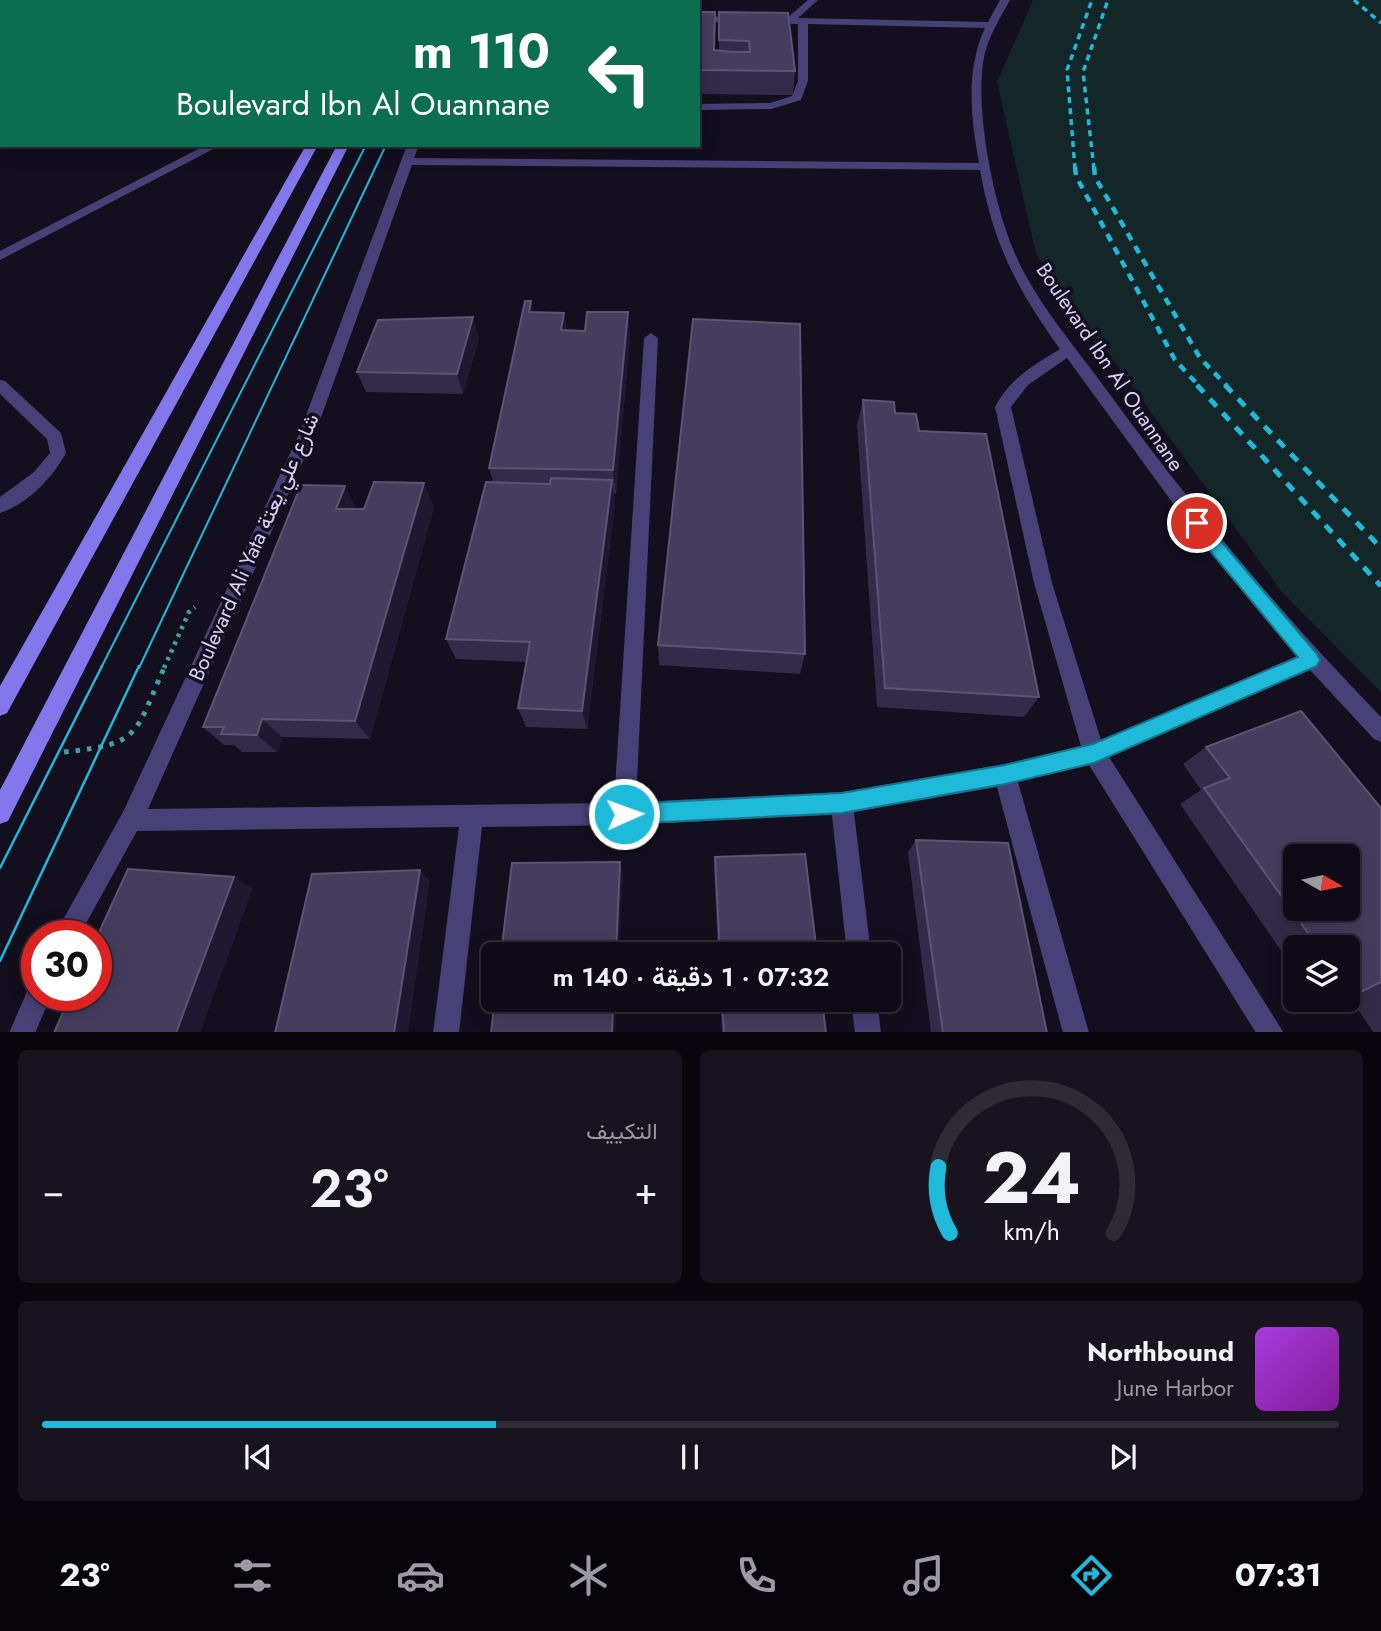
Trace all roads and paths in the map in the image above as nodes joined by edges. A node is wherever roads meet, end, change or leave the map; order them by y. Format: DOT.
graph roads {
  1 [pos="813,0"];
  2 [pos="1005,0"];
  3 [pos="700,19"];
  4 [pos="790,20"];
  5 [pos="803,20"];
  6 [pos="992,25"];
  7 [pos="700,107"];
  8 [pos="211,147"];
  9 [pos="311,147"];
  10 [pos="342,147"];
  11 [pos="410,153"];
  12 [pos="986,167"];
  13 [pos="0,256"];
  14 [pos="651,338"];
  15 [pos="1069,351"];
  16 [pos="0,385"];
  17 [pos="0,506"];
  18 [pos="1311,660"];
  19 [pos="0,706"];
  20 [pos="1381,732"];
  21 [pos="1094,753"];
  22 [pos="1005,775"];
  23 [pos="842,803"];
  24 [pos="0,813"];
  25 [pos="624,814"];
  26 [pos="472,816"];
  27 [pos="131,820"];
  28 [pos="75,920"];
  29 [pos="858,942"];
  30 [pos="31,1011"];
  31 [pos="866,1012"];
  32 [pos="22,1032"];
  33 [pos="446,1032"];
  34 [pos="868,1032"];
  35 [pos="1076,1032"];
  36 [pos="1271,1032"];
  1 -- 4 [label="street"];
  2 -- 6 [label="street, Boulevard Ibn Al Ouannane"];
  3 -- 4 [label="street"];
  4 -- 5 [label="street"];
  5 -- 6 [label="street"];
  5 -- 7 [label="street"];
  6 -- 12 [label="street, Boulevard Ibn Al Ouannane"];
  8 -- 13 [label="street"];
  9 -- 19 [label="main road"];
  10 -- 24 [label="main road"];
  11 -- 12 [label="street"];
  11 -- 27 [label="street, Boulevard Ali Yata شارع علي يعتة"];
  12 -- 15 [label="street, Boulevard Ibn Al Ouannane"];
  14 -- 25 [label="street"];
  15 -- 18 [label="street, Boulevard Ibn Al Ouannane"];
  15 -- 21 [label="street"];
  16 -- 17 [label="street"];
  18 -- 20 [label="street, Boulevard Ibn Al Ouannane"];
  18 -- 21 [label="street"];
  21 -- 22 [label="street"];
  21 -- 36 [label="street"];
  22 -- 23 [label="street"];
  22 -- 35 [label="street"];
  23 -- 25 [label="street"];
  23 -- 29 [label="street"];
  25 -- 26 [label="street"];
  26 -- 27 [label="street"];
  26 -- 33 [label="street"];
  27 -- 28 [label="street, Boulevard Ali Yata شارع علي يعتة"];
  30 -- 32 [label="street"];
  31 -- 34 [label="street"];
}
